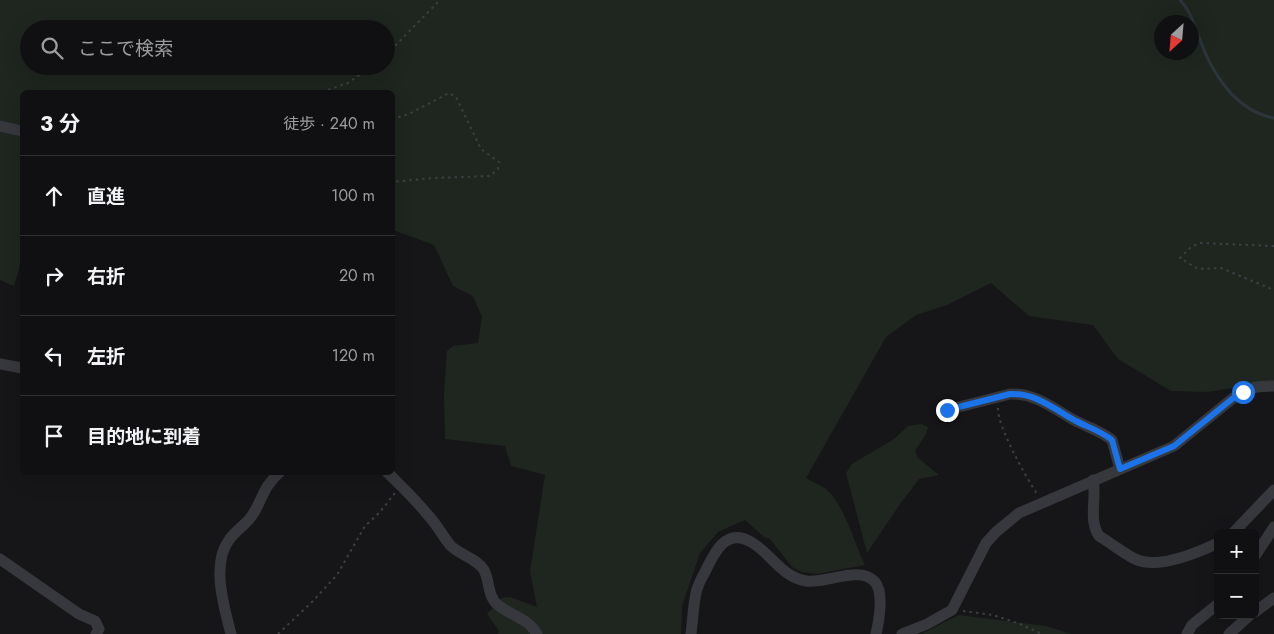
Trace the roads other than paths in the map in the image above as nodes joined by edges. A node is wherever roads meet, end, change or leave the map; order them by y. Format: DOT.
graph roads {
  1 [pos="0,126"];
  2 [pos="20,131"];
  3 [pos="0,364"];
  4 [pos="20,368"];
  5 [pos="1274,386"];
  6 [pos="947,410"];
  7 [pos="1120,469"];
  8 [pos="277,475"];
  9 [pos="390,475"];
  10 [pos="1092,480"];
  11 [pos="1274,490"];
  12 [pos="1274,527"];
  13 [pos="1237,529"];
  14 [pos="1214,544"];
  15 [pos="1259,550"];
  16 [pos="0,559"];
  17 [pos="1274,598"];
  18 [pos="1214,607"];
  19 [pos="1259,609"];
  20 [pos="1246,619"];
  21 [pos="96,634"];
  22 [pos="232,634"];
  23 [pos="537,634"];
  24 [pos="691,634"];
  25 [pos="876,634"];
  26 [pos="902,634"];
  27 [pos="1187,634"];
  28 [pos="1229,634"];
  1 -- 2 [label="street"];
  3 -- 4 [label="street"];
  5 -- 7 [label="street"];
  6 -- 7 [label="street"];
  7 -- 10 [label="street"];
  8 -- 22 [label="street"];
  9 -- 23 [label="street"];
  10 -- 14 [label="street"];
  10 -- 26 [label="street"];
  11 -- 13 [label="street"];
  12 -- 15 [label="street"];
  16 -- 21 [label="street"];
  17 -- 19 [label="street"];
  18 -- 27 [label="street"];
  20 -- 28 [label="street"];
  24 -- 25 [label="street"];
}
